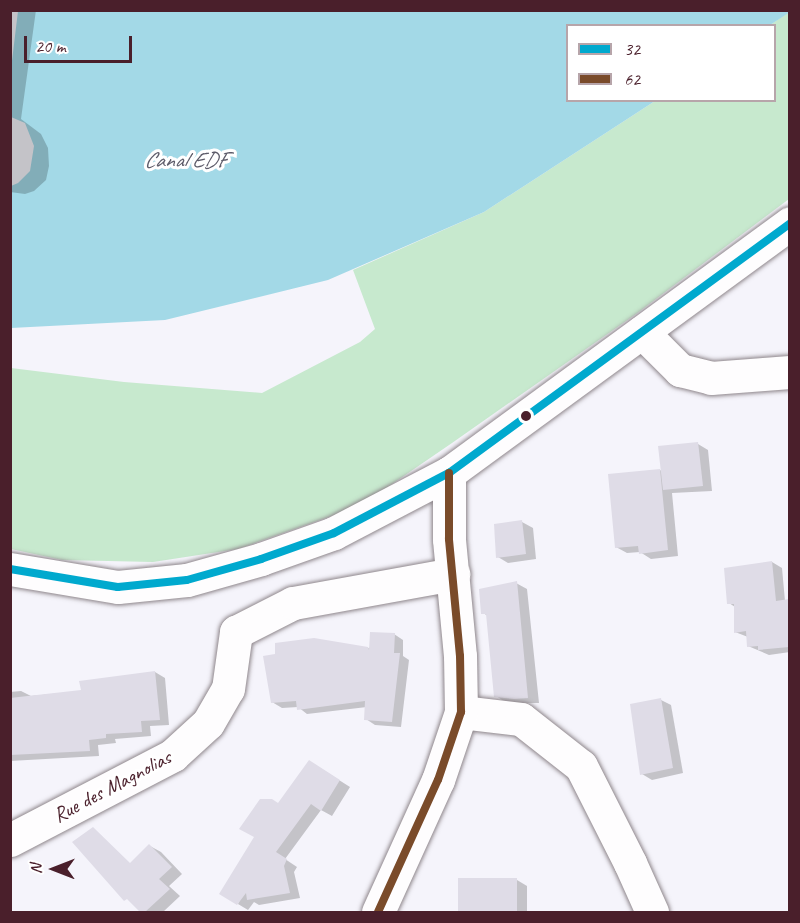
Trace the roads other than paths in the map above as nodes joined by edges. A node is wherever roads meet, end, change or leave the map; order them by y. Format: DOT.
graph roads {
  1 [pos="789,222"];
  2 [pos="642,332"];
  3 [pos="789,372"];
  4 [pos="449,473"];
  5 [pos="10,569"];
  6 [pos="453,574"];
  7 [pos="461,712"];
  8 [pos="10,840"];
  9 [pos="378,912"];
  10 [pos="652,912"];
  1 -- 2 [label="street"];
  2 -- 3 [label="street"];
  2 -- 4 [label="street"];
  4 -- 5 [label="street"];
  4 -- 6 [label="street"];
  6 -- 7 [label="street"];
  6 -- 8 [label="street, Rue des Magnolias"];
  7 -- 9 [label="street"];
  7 -- 10 [label="street"];
}
